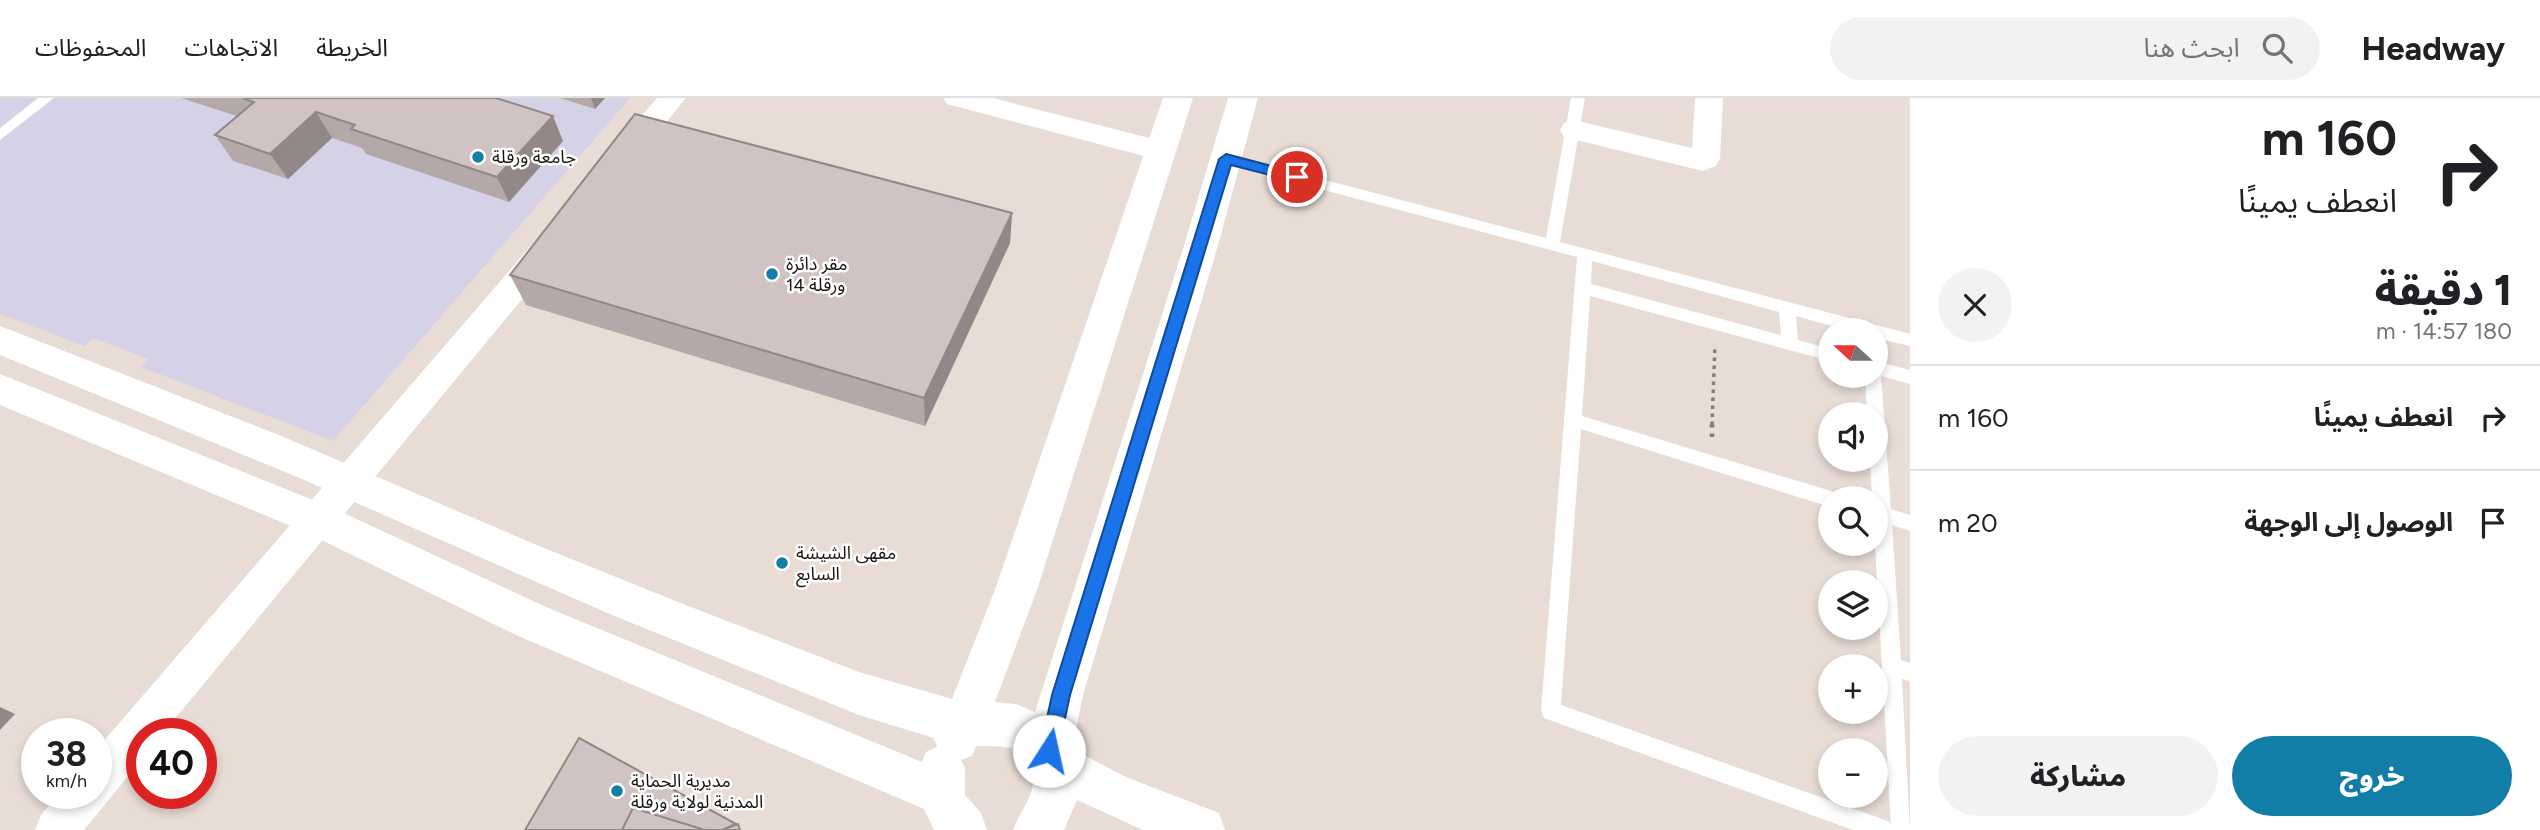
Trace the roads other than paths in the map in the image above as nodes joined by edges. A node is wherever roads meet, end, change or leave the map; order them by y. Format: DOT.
graph roads {
  1 [pos="47,98"];
  2 [pos="672,98"];
  3 [pos="957,98"];
  4 [pos="1178,98"];
  5 [pos="1243,98"];
  6 [pos="1578,98"];
  7 [pos="1709,98"];
  8 [pos="1574,130"];
  9 [pos="0,135"];
  10 [pos="1159,150"];
  11 [pos="1226,159"];
  12 [pos="601,183"];
  13 [pos="565,226"];
  14 [pos="1552,245"];
  15 [pos="1585,255"];
  16 [pos="1582,288"];
  17 [pos="1787,308"];
  18 [pos="1825,318"];
  19 [pos="1888,334"];
  20 [pos="0,340"];
  21 [pos="1910,340"];
  22 [pos="1790,344"];
  23 [pos="1818,352"];
  24 [pos="1888,371"];
  25 [pos="1910,377"];
  26 [pos="0,389"];
  27 [pos="124,389"];
  28 [pos="1573,420"];
  29 [pos="89,425"];
  30 [pos="352,482"];
  31 [pos="1818,495"];
  32 [pos="1888,516"];
  33 [pos="319,520"];
  34 [pos="1910,523"];
  35 [pos="1885,556"];
  36 [pos="1901,669"];
  37 [pos="966,730"];
  38 [pos="1052,758"];
  39 [pos="112,763"];
  40 [pos="74,809"];
  41 [pos="948,816"];
  42 [pos="56,830"];
  43 [pos="1037,830"];
  44 [pos="1202,830"];
  45 [pos="1882,830"];
  46 [pos="1902,830"];
  1 -- 9 [label="lane"];
  2 -- 12 [label="street"];
  3 -- 10 [label="street"];
  4 -- 10 [label="street"];
  5 -- 11 [label="street"];
  6 -- 8 [label="lane"];
  7 -- 8 [label="street"];
  8 -- 14 [label="lane"];
  10 -- 37 [label="street"];
  11 -- 14 [label="lane"];
  11 -- 38 [label="street"];
  13 -- 30 [label="street"];
  14 -- 15 [label="lane"];
  15 -- 16 [label="lane"];
  15 -- 17 [label="lane"];
  16 -- 22 [label="lane"];
  16 -- 28 [label="lane"];
  17 -- 18 [label="lane"];
  17 -- 22 [label="lane"];
  19 -- 21 [label="lane"];
  20 -- 27 [label="street"];
  22 -- 23 [label="lane"];
  24 -- 25 [label="lane"];
  26 -- 29 [label="street"];
  27 -- 29 [label="street"];
  27 -- 30 [label="street"];
  28 -- 31 [label="lane"];
  28 -- 45 [label="lane"];
  29 -- 33 [label="street"];
  30 -- 33 [label="street"];
  30 -- 37 [label="street"];
  32 -- 34 [label="lane"];
  33 -- 39 [label="street"];
  33 -- 41 [label="street"];
  35 -- 36 [label="lane"];
  36 -- 46 [label="lane"];
  37 -- 38 [label="street"];
  37 -- 41 [label="street"];
  38 -- 43 [label="street"];
  38 -- 44 [label="street"];
  40 -- 42 [label="street"];
}
